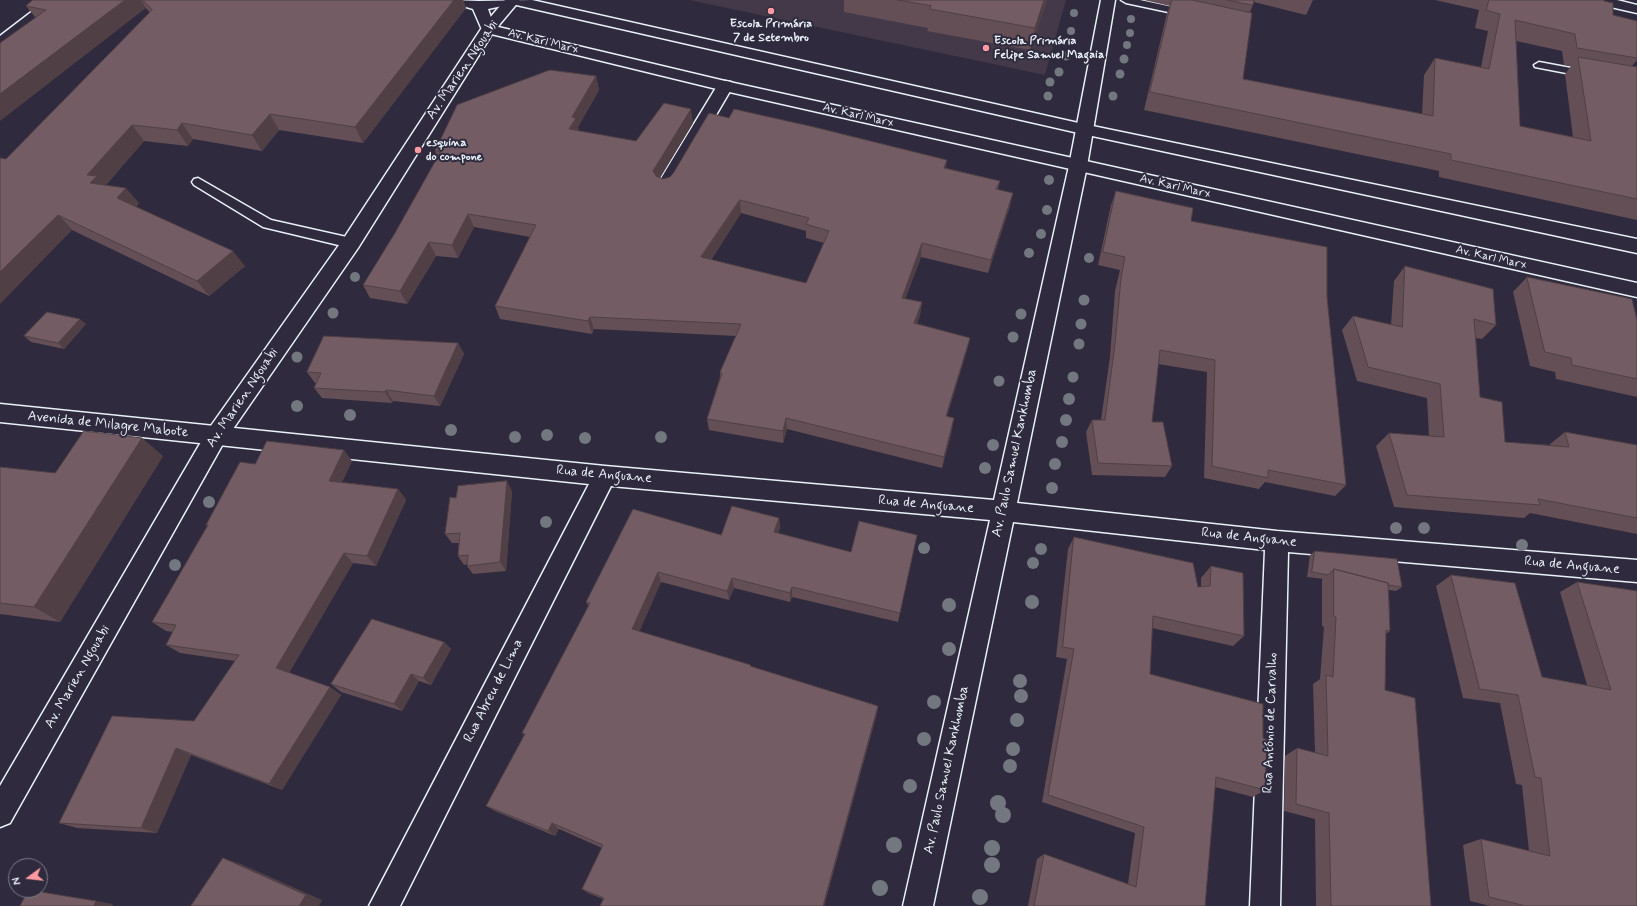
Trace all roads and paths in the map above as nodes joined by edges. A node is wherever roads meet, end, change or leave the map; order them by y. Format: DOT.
graph roads {
  1 [pos="56,0"];
  2 [pos="458,0"];
  3 [pos="513,0"];
  4 [pos="1108,0"];
  5 [pos="1126,0"];
  6 [pos="1598,0"];
  7 [pos="480,6"];
  8 [pos="1637,9"];
  9 [pos="1196,15"];
  10 [pos="488,29"];
  11 [pos="0,44"];
  12 [pos="1539,65"];
  13 [pos="1599,76"];
  14 [pos="725,86"];
  15 [pos="1083,129"];
  16 [pos="1078,166"];
  17 [pos="198,182"];
  18 [pos="666,185"];
  19 [pos="351,243"];
  20 [pos="1637,246"];
  21 [pos="1637,290"];
  22 [pos="0,413"];
  23 [pos="216,436"];
  24 [pos="605,476"];
  25 [pos="1002,511"];
  26 [pos="1277,541"];
  27 [pos="1637,571"];
  28 [pos="0,814"];
  29 [pos="384,906"];
  30 [pos="918,906"];
  31 [pos="1265,906"];
  1 -- 11 [label="street"];
  2 -- 7 [label="street"];
  3 -- 7 [label="street"];
  3 -- 10 [label="street, Av. Marien Ngouabi"];
  3 -- 15 [label="street"];
  4 -- 15 [label="street, Av. Paulo Samuel Kankhomba"];
  5 -- 9 [label="lane"];
  6 -- 8 [label="street"];
  7 -- 10 [label="street, Av. Karl Marx"];
  10 -- 14 [label="street, Av. Karl Marx"];
  10 -- 19 [label="street, Av. Marien Ngouabi"];
  12 -- 13 [label="lane"];
  14 -- 16 [label="street, Av. Karl Marx"];
  14 -- 18 [label="street"];
  15 -- 16 [label="street, Av. Paulo Samuel Kankhomba"];
  15 -- 20 [label="street"];
  16 -- 21 [label="street, Av. Karl Marx"];
  16 -- 25 [label="street, Av. Paulo Samuel Kankhomba"];
  17 -- 19 [label="lane"];
  19 -- 23 [label="street, Av. Marien Ngouabi"];
  22 -- 23 [label="street, Avenida de Milagre Mabote"];
  23 -- 24 [label="street, Rua de Anguane"];
  23 -- 28 [label="street, Av. Marien Ngouabi"];
  24 -- 25 [label="street, Rua de Anguane"];
  24 -- 29 [label="street, Rua Abreu de Lima"];
  25 -- 26 [label="street, Rua de Anguane"];
  25 -- 30 [label="street, Av. Paulo Samuel Kankhomba"];
  26 -- 27 [label="street, Rua de Anguane"];
  26 -- 31 [label="street, Rua António de Carvalho"];
}
